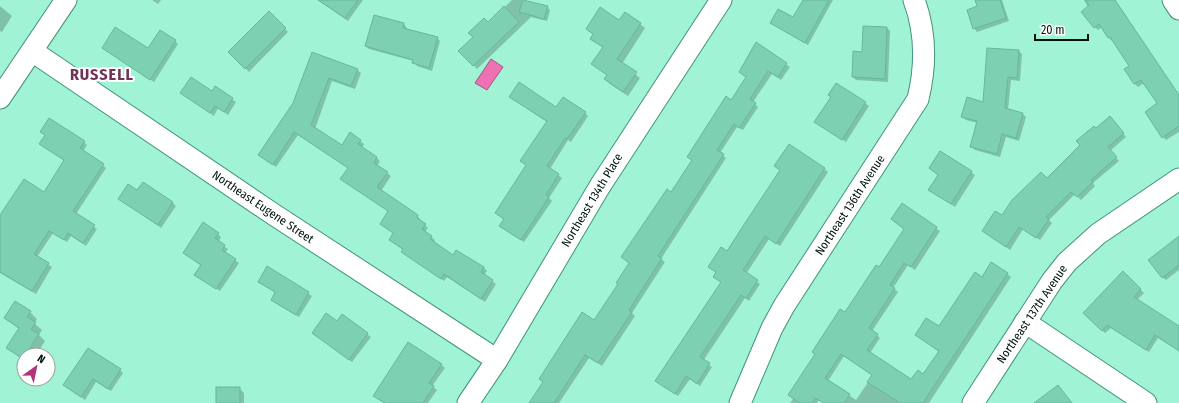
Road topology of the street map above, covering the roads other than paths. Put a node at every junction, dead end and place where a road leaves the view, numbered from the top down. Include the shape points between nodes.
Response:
1 (66, 0) edge
2 (721, 0) edge
3 (914, 0) edge
4 (1173, 0) edge
5 (1179, 9) edge
6 (32, 50) junction
7 (0, 97) edge
8 (1179, 179) edge
9 (1025, 322) junction
10 (497, 360) junction
11 (468, 403) edge
12 (740, 403) edge
13 (973, 403) edge
14 (1146, 403) edge

1 - 6 street
2 - 10 street, Northeast 134th Place via 600,186
3 - 12 street, Northeast 136th Avenue via 924,54 924,76 918,99 784,306
4 - 5 street
6 - 7 street
6 - 10 street, Northeast Eugene Street via 273,214
8 - 9 street, Northeast 137th Avenue via 1081,247 1052,281
9 - 13 street, Northeast 137th Avenue
9 - 14 street
10 - 11 street, Northeast 134th Place

